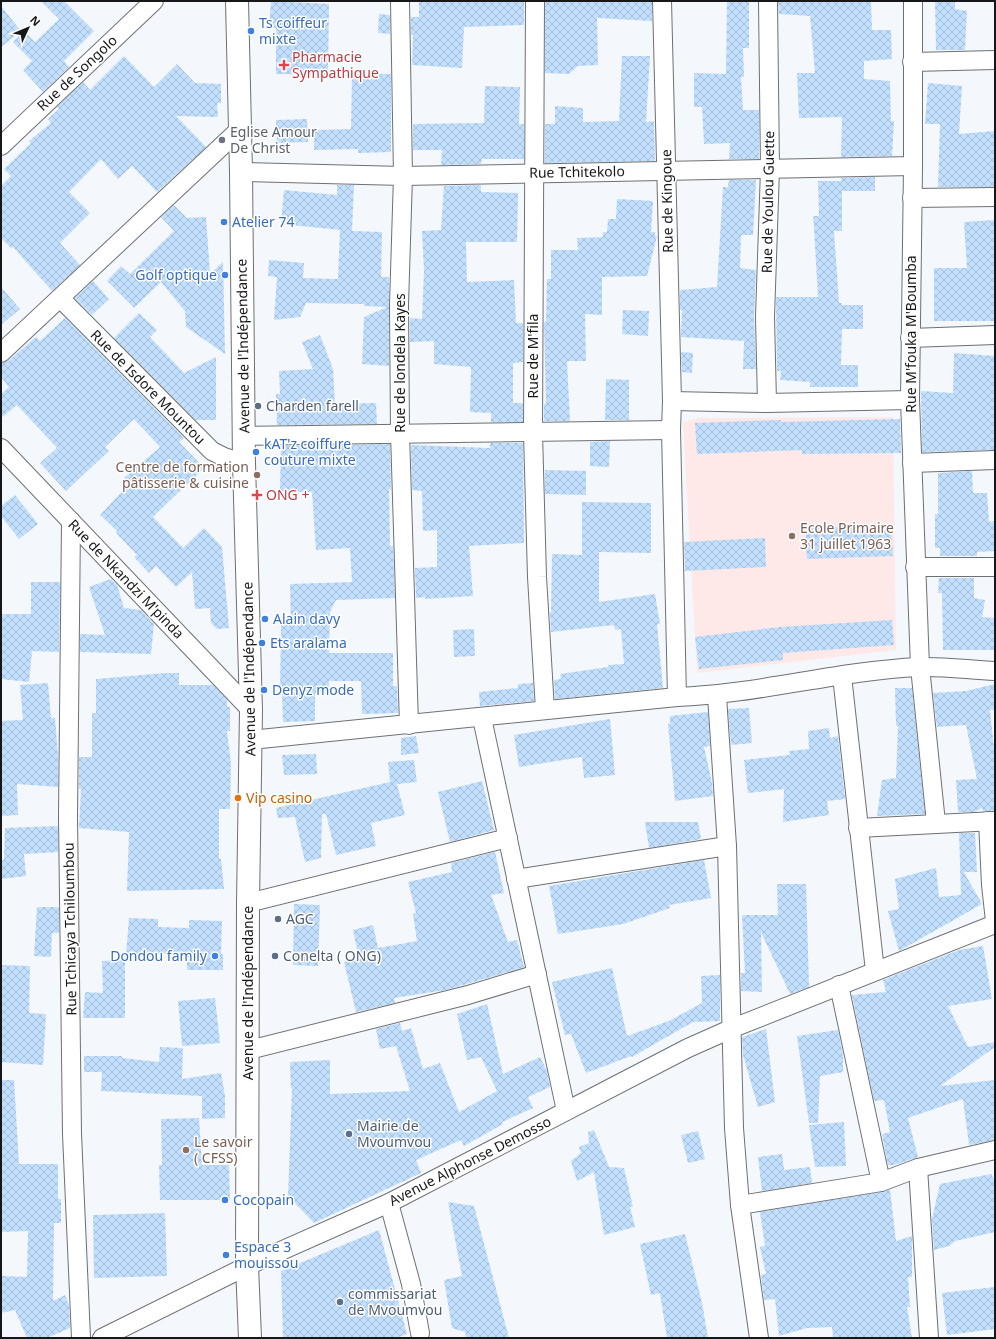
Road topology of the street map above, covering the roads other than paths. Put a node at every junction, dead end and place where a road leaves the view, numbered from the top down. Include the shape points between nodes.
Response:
1 (154, 1) edge
2 (237, 1) edge
3 (400, 1) edge
4 (535, 1) edge
5 (662, 1) edge
6 (768, 1) edge
7 (913, 1) edge
8 (995, 60) edge
9 (912, 62) junction
10 (240, 130) junction
11 (1, 146) edge
12 (913, 166) junction
13 (770, 169) junction
14 (667, 171) junction
15 (242, 172) junction
16 (534, 173) junction
17 (403, 176) junction
18 (995, 197) edge
19 (912, 198) junction
20 (60, 298) junction
21 (995, 335) edge
22 (910, 338) junction
23 (1, 353) edge
24 (910, 400) junction
25 (672, 401) junction
26 (767, 403) junction
27 (671, 430) junction
28 (533, 433) junction
29 (400, 434) junction
30 (244, 436) junction
31 (1, 448) edge
32 (995, 460) edge
33 (244, 463) junction
34 (912, 463) junction
35 (70, 521) junction
36 (915, 567) junction
37 (995, 567) edge
38 (920, 667) junction
39 (995, 671) edge
40 (842, 676) junction
41 (718, 696) junction
42 (677, 697) junction
43 (251, 710) junction
44 (545, 710) junction
45 (482, 718) junction
46 (408, 725) junction
47 (250, 740) junction
48 (992, 821) edge
49 (936, 823) junction
50 (858, 828) junction
51 (508, 838) junction
52 (727, 846) junction
53 (516, 879) junction
54 (248, 903) junction
55 (995, 921) edge
56 (995, 924) edge
57 (875, 971) junction
58 (537, 974) junction
59 (839, 985) junction
60 (733, 1028) junction
61 (249, 1050) junction
62 (566, 1111) junction
63 (995, 1150) edge
64 (918, 1168) junction
65 (881, 1182) junction
66 (389, 1203) junction
67 (740, 1205) junction
68 (247, 1266) junction
69 (420, 1333) dead end
70 (81, 1338) edge
71 (102, 1338) edge
72 (250, 1338) edge
73 (759, 1338) edge
74 (929, 1338) edge

1 - 11 street, Rue de Songolo
2 - 10 street, Avenue de l'Indépendance
3 - 17 street, Rue de londela Kayes
4 - 16 street, Rue de M'fila
5 - 14 street, Rue de Kingoue
6 - 13 street, Rue de Youlou Guette
7 - 9 street, Rue M'fouka M'Boumba
8 - 9 street
9 - 12 street, Rue M'fouka M'Boumba
10 - 15 street, Avenue de l'Indépendance
10 - 20 street
12 - 13 street, Rue Tchitekolo
12 - 19 street, Rue M'fouka M'Boumba
13 - 14 street, Rue Tchitekolo
13 - 26 street, Rue de Youlou Guette via 765,317
14 - 16 street, Rue Tchitekolo
14 - 25 street, Rue de Kingoue
15 - 17 street, Rue Tchitekolo
15 - 30 street, Avenue de l'Indépendance
16 - 17 street, Rue Tchitekolo
16 - 28 street, Rue de M'fila
17 - 29 street, Rue de londela Kayes via 399,305
18 - 19 street
19 - 22 street, Rue M'fouka M'Boumba
20 - 23 street
20 - 33 street, Rue de Isdore Mountou via 212,450
21 - 22 street
22 - 24 street, Rue M'fouka M'Boumba
24 - 26 street
24 - 34 street, Rue M'fouka M'Boumba
25 - 26 street
25 - 27 street, Rue de Kingoue
27 - 28 street
27 - 42 street, Rue de Kingoue
28 - 29 street
28 - 44 street, Rue de M'fila via 537,577
29 - 30 street
29 - 46 street, Rue de londela Kayes
30 - 33 street, Avenue de l'Indépendance
31 - 35 street, Rue de Nkandzi M'pinda
32 - 34 street
33 - 43 street, Avenue de l'Indépendance
34 - 36 street, Rue M'fouka M'Boumba
35 - 43 street, Rue de Nkandzi M'pinda
35 - 70 street, Rue Tchicaya Tchiloumbou via 68,825 72,1134
36 - 37 street
36 - 38 street, Rue M'fouka M'Boumba
38 - 39 street
38 - 40 street
38 - 49 street, Rue M'fouka M'Boumba
40 - 41 street
40 - 50 street
41 - 42 street
41 - 52 street
42 - 44 street
43 - 47 street, Avenue de l'Indépendance
44 - 45 street
45 - 46 street
45 - 51 street
46 - 47 street
47 - 54 street, Avenue de l'Indépendance
48 - 49 street
48 - 55 street via 991,885
49 - 50 street
50 - 57 street
51 - 53 street
51 - 54 street
52 - 53 street
52 - 60 street
53 - 58 street
54 - 61 street, Avenue de l'Indépendance
56 - 57 street, Avenue Alphonse Demosso
57 - 59 street, Avenue Alphonse Demosso
58 - 61 street via 468,995
58 - 62 street
59 - 60 street, Avenue Alphonse Demosso
59 - 65 street
60 - 62 street, Avenue Alphonse Demosso via 688,1048
60 - 67 street via 734,1128
61 - 68 street, Avenue de l'Indépendance
62 - 66 street, Avenue Alphonse Demosso
63 - 64 street
64 - 65 street
64 - 74 street
65 - 67 street
66 - 68 street, Avenue Alphonse Demosso
66 - 69 street via 411,1284
67 - 73 street
68 - 71 street, Avenue Alphonse Demosso
68 - 72 street, Avenue de l'Indépendance

